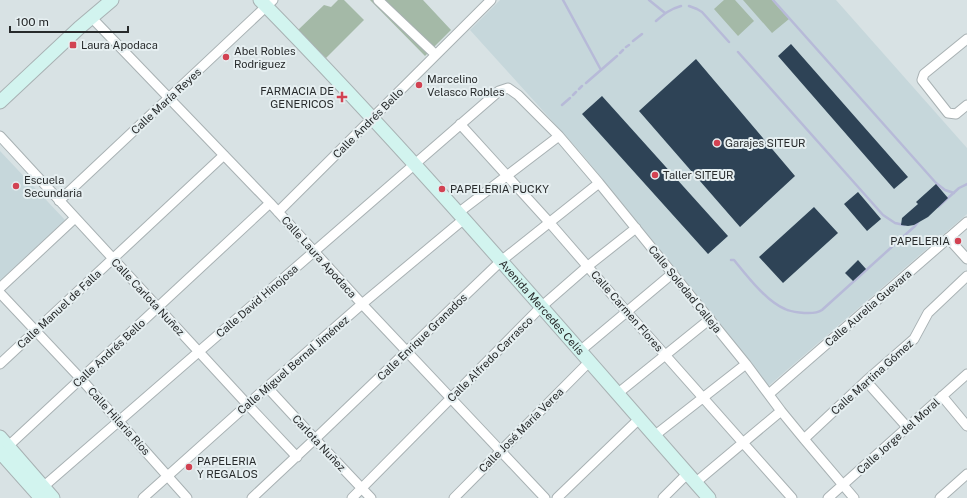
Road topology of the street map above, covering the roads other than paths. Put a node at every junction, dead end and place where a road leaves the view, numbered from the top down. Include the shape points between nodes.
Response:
1 (112, 0) edge
2 (378, 0) edge
3 (491, 0) edge
4 (266, 2) edge
5 (98, 9) edge
6 (967, 39) edge
7 (436, 55) junction
8 (508, 88) joint
9 (169, 98) junction
10 (0, 102) edge
11 (967, 105) edge
12 (373, 118) junction
13 (460, 124) junction
14 (0, 136) edge
15 (559, 136) junction
16 (224, 155) junction
17 (414, 164) junction
18 (507, 176) junction
19 (599, 183) junction
20 (59, 201) junction
21 (270, 203) junction
22 (278, 212) junction
23 (461, 216) junction
24 (75, 218) junction
25 (550, 222) junction
26 (967, 222) edge
27 (636, 228) junction
28 (948, 238) junction
29 (314, 251) junction
30 (112, 259) junction
31 (967, 259) edge
32 (501, 261) junction
33 (588, 266) junction
34 (673, 273) junction
35 (967, 276) edge
36 (0, 288) edge
37 (0, 293) edge
38 (362, 304) junction
39 (541, 307) junction
40 (157, 308) junction
41 (627, 312) junction
42 (710, 319) junction
43 (36, 331) junction
44 (407, 351) junction
45 (580, 351) junction
46 (198, 352) junction
47 (665, 355) junction
48 (589, 362) junction
49 (0, 364) edge
50 (746, 364) junction
51 (967, 374) edge
52 (81, 379) junction
53 (866, 381) junction
54 (267, 387) junction
55 (617, 394) junction
56 (769, 394) junction
57 (942, 396) junction
58 (451, 398) junction
59 (703, 398) junction
60 (247, 404) junction
61 (781, 411) junction
62 (639, 419) junction
63 (118, 422) junction
64 (967, 426) edge
65 (907, 427) junction
66 (654, 436) junction
67 (315, 439) junction
68 (804, 439) junction
69 (743, 443) junction
70 (2, 448) edge
71 (501, 450) junction
72 (297, 457) junction
73 (967, 474) edge
74 (168, 476) junction
75 (691, 478) junction
76 (842, 485) junction
77 (362, 489) junction
78 (38, 494) edge
79 (54, 498) edge
80 (143, 498) edge
81 (187, 498) edge
82 (252, 498) edge
83 (352, 498) edge
84 (371, 498) edge
85 (454, 498) edge
86 (545, 498) edge
87 (558, 498) edge
88 (663, 498) edge
89 (708, 498) edge
90 (792, 498) edge
91 (828, 498) edge
92 (854, 498) edge
93 (940, 498) edge

1 - 5 main road
2 - 7 street
3 - 7 street, Calle Andrés Bello
4 - 9 street, Calle María Reyes
4 - 12 main road, Avenida Mercedes Celis
5 - 9 street, Calle Laura Apodaca
5 - 10 main road
6 - 11 street via 924,74 922,80 948,113 956,114
7 - 12 street, Calle Andrés Bello
8 - 13 street, Calle David Hinojosa via 499,91
8 - 15 street, Calle Soledad Calleja
9 - 16 street, Calle Laura Apodaca
9 - 20 street, Calle María Reyes
12 - 17 main road, Avenida Mercedes Celis
12 - 22 street, Calle Andrés Bello
13 - 17 street, Calle David Hinojosa
13 - 18 street, Calle Carmen Flores
14 - 20 street, Calle Carlota Nuñez
15 - 18 street, Calle Miguel Bernal Jiménez
15 - 19 street, Calle Soledad Calleja
16 - 21 street, Calle Laura Apodaca
16 - 30 street, Calle Manuel de Falla
17 - 23 main road, Avenida Mercedes Celis
17 - 29 street, Calle David Hinojosa
18 - 23 street, Calle Miguel Bernal Jiménez
18 - 25 street, Calle Carmen Flores
19 - 25 street, Calle Enrique Granados
19 - 27 street, Calle Soledad Calleja
20 - 24 street, Calle Carlota Nuñez
21 - 22 street, Calle Laura Apodaca
21 - 40 street, Calle Andrés Bello
22 - 29 street, Calle Laura Apodaca
23 - 32 main road, Avenida Mercedes Celis
23 - 38 street, Calle Miguel Bernal Jiménez
24 - 30 street, Calle Carlota Nuñez
24 - 36 street
25 - 32 street, Calle Enrique Granados
25 - 33 street, Calle Carmen Flores
26 - 28 street, Calle Aurelia Guevara
27 - 33 street, Calle Alfredo Carrasco
27 - 34 street, Calle Soledad Calleja
28 - 31 street
28 - 56 street, Calle Aurelia Guevara
29 - 38 street, Calle Laura Apodaca
29 - 46 street, Calle David Hinojosa
30 - 40 street, Calle Carlota Nuñez
30 - 43 street, Calle Manuel de Falla
32 - 39 main road, Avenida Mercedes Celis
32 - 44 street, Calle Enrique Granados
33 - 39 street, Calle Alfredo Carrasco
33 - 41 street, Calle Carmen Flores
34 - 41 street
34 - 42 street, Calle Soledad Calleja
35 - 53 street, Calle Martina Gómez via 928,313 914,339
37 - 43 street, Calle Hilaria Ríos
38 - 44 street, Calle Laura Apodaca
38 - 54 street, Calle Miguel Bernal Jiménez
39 - 45 main road, Avenida Mercedes Celis
39 - 58 street, Calle Alfredo Carrasco
40 - 46 street, Calle Carlota Nuñez
40 - 52 street, Calle Andrés Bello
41 - 45 street
41 - 47 street, Calle Carmen Flores
42 - 47 street
42 - 50 street, Calle Soledad Calleja
43 - 49 street, Calle Manuel de Falla
43 - 52 street, Calle Hilaria Ríos
44 - 58 street, Calle Laura Apodaca
44 - 67 street, Calle Enrique Granados
45 - 48 main road, Avenida Mercedes Celis
46 - 60 street, Calle Carlota Nuñez
46 - 63 street, Calle David Hinojosa
47 - 55 street
47 - 59 street, Calle Carmen Flores
48 - 55 main road, Avenida Mercedes Celis
48 - 71 street, Calle José María Verea
50 - 56 street, Calle Soledad Calleja
50 - 59 street
51 - 57 street, Calle Jorge del Moral
52 - 63 street, Calle Hilaria Ríos
52 - 70 street, Calle Andrés Bello
53 - 65 street
53 - 68 street, Calle Martina Gómez
54 - 60 street, Calle Miguel Bernal Jiménez
54 - 67 street, Carlota Nuñez
55 - 62 main road, Avenida Mercedes Celis
56 - 61 street, Calle Soledad Calleja
57 - 64 street
57 - 65 street, Calle Jorge del Moral
58 - 71 street, Calle Laura Apodaca
58 - 77 street, Calle Alfredo Carrasco
59 - 66 street
59 - 69 street, Calle Carmen Flores
60 - 72 street, Calle Carlota Nuñez
60 - 74 street, Calle Miguel Bernal Jiménez
61 - 68 street, Calle Soledad Calleja
61 - 69 street
62 - 66 main road, Avenida Mercedes Celis
62 - 87 street
63 - 74 street, Calle Hilaria Ríos
63 - 78 street, Calle David Hinojosa
65 - 76 street, Calle Jorge del Moral
66 - 75 main road, Avenida Mercedes Celis
67 - 72 street, Calle Enrique Granados
67 - 77 street, Carlota Nuñez
68 - 76 street, Calle Soledad Calleja
69 - 75 street
69 - 90 street, Calle Carmen Flores
70 - 78 main road
71 - 85 street, Calle José María Verea
71 - 86 street, Calle Laura Apodaca
72 - 82 street, Calle Enrique Granados
73 - 93 street
74 - 80 street, Calle Miguel Bernal Jiménez
74 - 81 street, Calle Hilaria Ríos
75 - 88 street
75 - 89 main road, Avenida Mercedes Celis
76 - 91 street, Calle Jorge del Moral
76 - 92 street, Calle Soledad Calleja
77 - 83 street, Calle Alfredo Carrasco
77 - 84 street, Carlota Nuñez
78 - 79 main road

